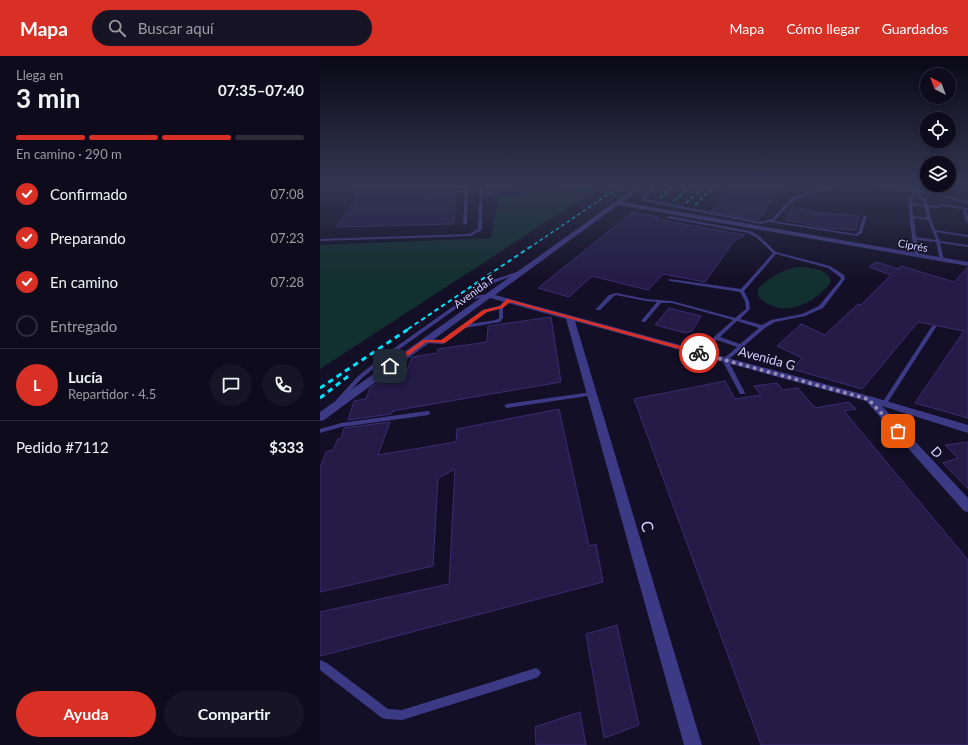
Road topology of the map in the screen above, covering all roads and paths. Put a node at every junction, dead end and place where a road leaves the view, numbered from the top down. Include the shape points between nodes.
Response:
1 (465, 217) edge
2 (480, 217) edge
3 (598, 217) edge
4 (668, 217) dead end
5 (698, 217) edge
6 (731, 217) edge
7 (774, 217) edge
8 (865, 217) dead end
9 (911, 217) edge
10 (912, 217) edge
11 (929, 219) joint
12 (770, 221) junction
13 (465, 224) dead end
14 (934, 231) junction
15 (968, 236) edge
16 (914, 238) junction
17 (320, 240) edge
18 (938, 241) junction
19 (968, 246) edge
20 (775, 252) junction
21 (917, 256) junction
22 (942, 260) junction
23 (968, 264) edge
24 (521, 272) junction
25 (670, 280) dead end
26 (742, 291) junction
27 (488, 295) junction
28 (467, 299) junction
29 (509, 300) junction
30 (660, 301) junction
31 (501, 307) junction
32 (598, 309) dead end
33 (464, 312) junction
34 (478, 316) junction
35 (570, 316) junction
36 (738, 319) junction
37 (643, 321) dead end
38 (763, 327) junction
39 (934, 327) dead end
40 (462, 328) junction
41 (717, 338) junction
42 (425, 341) junction
43 (741, 346) junction
44 (699, 353) junction
45 (725, 360) junction
46 (742, 393) dead end
47 (592, 394) junction
48 (868, 399) junction
49 (884, 404) junction
50 (507, 406) dead end
51 (333, 407) junction
52 (428, 413) dead end
53 (320, 417) edge
54 (968, 429) edge
55 (320, 431) edge
56 (968, 507) edge
57 (320, 665) edge
58 (536, 673) dead end
59 (693, 745) edge

1 - 13 lane
2 - 17 lane via 480,230 470,235
3 - 24 street, Avenida F
4 - 20 lane via 750,232
5 - 21 street, Ciprés
6 - 12 lane via 756,222
7 - 12 lane
8 - 12 lane via 860,234
9 - 16 lane
10 - 11 lane
11 - 14 lane
14 - 15 lane
14 - 18 lane
16 - 18 lane
16 - 21 lane
18 - 19 lane
18 - 22 lane
20 - 26 lane
20 - 38 lane via 835,270 843,279 814,311 773,321
21 - 22 street, Ciprés
22 - 23 street, Ciprés
24 - 27 street, Avenida F
24 - 28 lane via 494,281
25 - 26 lane
26 - 36 lane via 749,305
27 - 28 lane
27 - 29 street, Avenida G
27 - 33 street, Avenida F
28 - 51 lane via 360,377
29 - 31 lane
29 - 35 street, Avenida G
30 - 32 lane via 616,294
30 - 36 lane
30 - 37 lane
31 - 34 lane via 491,308
31 - 40 lane via 501,318 498,321
33 - 34 lane
33 - 42 street, Avenida F
34 - 40 lane
35 - 44 street, Avenida G
35 - 47 street, C
36 - 38 lane
36 - 41 lane
38 - 43 lane
39 - 49 lane
40 - 42 lane via 443,342
41 - 43 lane
41 - 44 lane
42 - 51 street, Avenida F
43 - 45 lane
44 - 45 street, Avenida G
45 - 46 lane
45 - 48 street, Avenida G
47 - 50 lane
47 - 59 street, C
48 - 49 street, Avenida G
48 - 56 street, D
49 - 54 street, Avenida G
51 - 53 street, Avenida F
52 - 55 lane via 349,424
57 - 58 lane via 386,714 394,716

